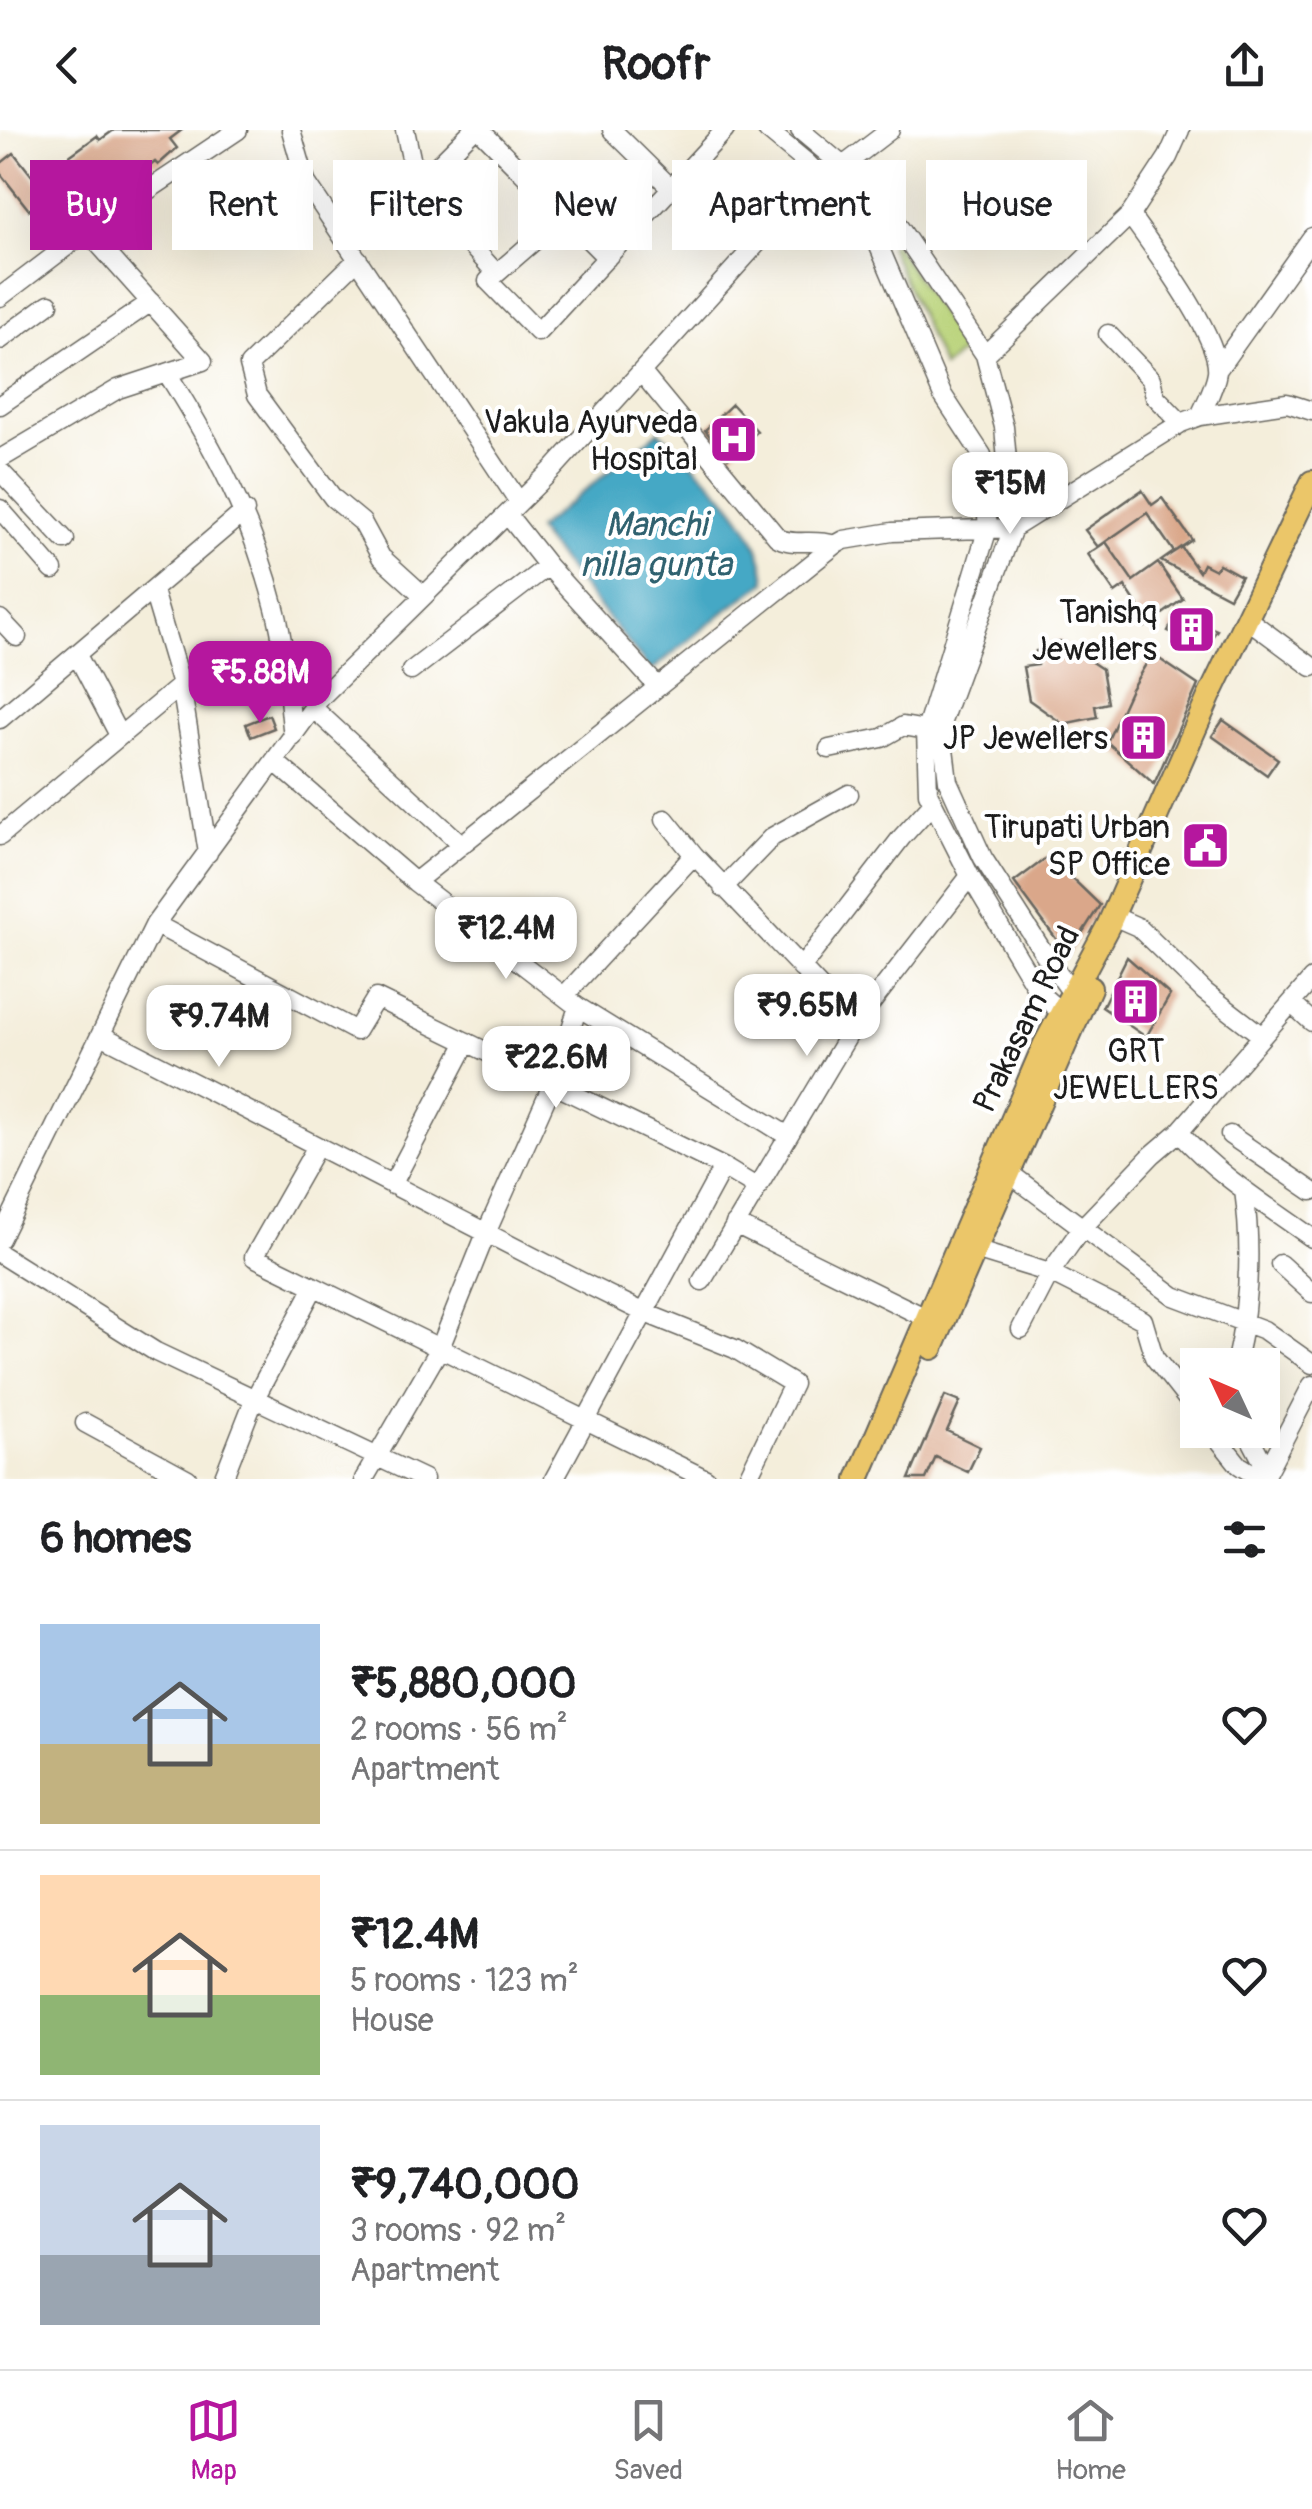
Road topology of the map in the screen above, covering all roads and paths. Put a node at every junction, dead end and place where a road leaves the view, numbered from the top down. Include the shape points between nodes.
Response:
1 (238, 130) edge
2 (291, 130) edge
3 (405, 130) edge
4 (476, 130) edge
5 (612, 130) edge
6 (725, 130) edge
7 (767, 130) edge
8 (800, 130) edge
9 (890, 130) edge
10 (1180, 130) edge
11 (411, 160) edge
12 (444, 160) edge
13 (802, 160) edge
14 (836, 160) edge
15 (851, 160) edge
16 (518, 170) edge
17 (670, 187) junction
18 (152, 188) edge
19 (1130, 215) junction
20 (906, 237) edge
21 (1312, 237) edge
22 (62, 250) edge
23 (104, 250) edge
24 (475, 250) edge
25 (523, 250) edge
26 (599, 250) edge
27 (752, 250) edge
28 (881, 250) edge
29 (607, 258) junction
30 (358, 260) junction
31 (0, 272) edge
32 (496, 273) junction
33 (5, 293) edge
34 (151, 302) junction
35 (49, 304) dead end
36 (1108, 334) dead end
37 (0, 340) edge
38 (985, 355) junction
39 (1218, 369) junction
40 (167, 373) junction
41 (642, 373) junction
42 (0, 404) edge
43 (1312, 411) edge
44 (1200, 416) junction
45 (1181, 423) junction
46 (0, 459) edge
47 (0, 471) edge
48 (1312, 482) edge
49 (1312, 504) edge
50 (513, 508) junction
51 (0, 509) edge
52 (245, 511) junction
53 (988, 528) junction
54 (1014, 528) junction
55 (65, 540) dead end
56 (835, 544) junction
57 (548, 566) junction
58 (53, 570) dead end
59 (153, 590) junction
60 (424, 596) junction
61 (0, 619) edge
62 (1254, 624) junction
63 (17, 638) dead end
64 (77, 655) junction
65 (1312, 666) edge
66 (410, 670) dead end
67 (181, 685) junction
68 (658, 686) junction
69 (313, 708) junction
70 (0, 719) edge
71 (926, 730) junction
72 (119, 735) junction
73 (293, 737) junction
74 (830, 749) dead end
75 (274, 762) junction
76 (850, 794) dead end
77 (932, 804) junction
78 (665, 820) dead end
79 (0, 836) edge
80 (462, 845) junction
81 (208, 854) junction
82 (694, 855) junction
83 (970, 876) junction
84 (415, 882) junction
85 (723, 888) junction
86 (1122, 920) junction
87 (156, 924) junction
88 (801, 968) junction
89 (1312, 979) edge
90 (1078, 995) junction
91 (571, 1002) junction
92 (1291, 1003) junction
93 (1066, 1017) junction
94 (1312, 1022) edge
95 (855, 1024) junction
96 (101, 1035) junction
97 (1262, 1036) junction
98 (467, 1042) junction
99 (553, 1083) junction
100 (1180, 1132) junction
101 (788, 1136) junction
102 (1230, 1136) dead end
103 (316, 1148) junction
104 (723, 1166) junction
105 (1008, 1173) junction
106 (392, 1184) junction
107 (756, 1186) junction
108 (1244, 1190) junction
109 (1312, 1191) edge
110 (735, 1224) junction
111 (1082, 1228) junction
112 (487, 1231) junction
113 (1312, 1238) edge
114 (0, 1239) edge
115 (976, 1250) junction
116 (0, 1254) edge
117 (1280, 1264) dead end
118 (1050, 1273) junction
119 (702, 1281) dead end
120 (314, 1287) junction
121 (1312, 1293) edge
122 (646, 1312) junction
123 (928, 1319) junction
124 (1245, 1322) junction
125 (1021, 1329) dead end
126 (440, 1348) junction
127 (1238, 1348) edge
128 (1312, 1364) edge
129 (1312, 1385) edge
130 (1180, 1390) edge
131 (254, 1400) junction
132 (584, 1421) junction
133 (85, 1423) dead end
134 (1225, 1448) edge
135 (1253, 1448) edge
136 (377, 1454) junction
137 (1264, 1476) edge
138 (188, 1479) edge
139 (223, 1479) edge
140 (364, 1479) edge
141 (424, 1479) edge
142 (554, 1479) edge
143 (706, 1479) edge
144 (747, 1479) edge
145 (858, 1479) edge
146 (874, 1479) edge

1 - 18 street
2 - 30 street via 306,182
3 - 11 street
4 - 12 street
4 - 16 street
5 - 17 street
6 - 17 street
7 - 13 street
8 - 14 street
9 - 15 street
10 - 19 street
17 - 29 street
19 - 38 street
19 - 39 street via 1183,289
20 - 38 street
21 - 39 street
22 - 33 street
23 - 34 street
24 - 32 street
25 - 32 street
26 - 29 street
27 - 41 street
28 - 53 street via 942,394 982,455
29 - 32 street via 538,332 488,280
30 - 50 street
30 - 60 street via 249,365 257,395 333,498
31 - 33 street
34 - 40 street via 203,361
34 - 42 street
35 - 37 street
36 - 45 street
38 - 54 street via 1004,427
39 - 44 street
40 - 46 street via 118,389
40 - 52 street
41 - 50 street
41 - 56 street via 777,537
43 - 44 street via 1287,403
44 - 45 street
45 - 54 street
47 - 55 street
48 - 90 main road, Prakasam Road
49 - 62 main road, Prakasam Road
50 - 57 street
50 - 60 street
51 - 58 street
52 - 59 street
52 - 73 street via 276,609
53 - 54 street
53 - 56 street via 892,532
53 - 71 street
54 - 90 street via 941,724 945,762 983,858 1049,962
56 - 68 street
57 - 66 street
57 - 68 street
59 - 64 street
59 - 67 street
60 - 69 street
61 - 63 street
62 - 65 street
62 - 86 main road, Prakasam Road
64 - 70 street
64 - 72 street
67 - 72 street
67 - 81 street
68 - 80 street
69 - 73 street
69 - 80 street
71 - 74 street via 903,726 882,738
71 - 77 street
72 - 79 street
73 - 75 street
75 - 81 street
75 - 84 street
76 - 85 street via 772,837
77 - 83 street
77 - 88 street
78 - 82 street
80 - 84 street
81 - 87 street
82 - 85 street
82 - 91 street
83 - 93 street via 1040,994
83 - 95 street
84 - 91 street
85 - 88 street
86 - 90 main road, Prakasam Road
86 - 97 street
87 - 96 street
87 - 98 street via 356,1031 376,998
88 - 95 street
89 - 92 street
90 - 93 main road, Prakasam Road
91 - 99 street
91 - 101 street
92 - 94 street
92 - 97 street
93 - 105 main road, Prakasam Road
93 - 123 main road, Prakasam Road
95 - 101 street
96 - 103 street
96 - 114 street
97 - 100 street
98 - 99 street
98 - 106 street
99 - 104 street
99 - 112 street
100 - 108 street
100 - 111 street
101 - 107 street
102 - 109 street
103 - 106 street
103 - 120 street via 254,1257
104 - 107 street
104 - 122 street
105 - 111 street
105 - 115 main road, Prakasam Road
106 - 112 street
107 - 110 street
108 - 113 street
108 - 124 street
110 - 119 street
110 - 123 street
111 - 118 street
111 - 124 street via 1174,1296
112 - 122 street
112 - 126 street
115 - 118 street
115 - 146 main road, Prakasam Road
116 - 131 street via 156,1352
117 - 121 street
118 - 125 street
118 - 130 street via 1143,1320 1154,1357
120 - 126 street
120 - 131 street
122 - 132 street
122 - 144 street via 735,1349 792,1384
123 - 145 main road, Prakasam Road
124 - 127 street
124 - 128 street
126 - 132 street
126 - 136 street
129 - 137 street
131 - 136 street
131 - 139 street
132 - 142 street
132 - 143 street
133 - 138 street
134 - 137 street via 1238,1465
135 - 137 street
136 - 140 street
136 - 141 street

